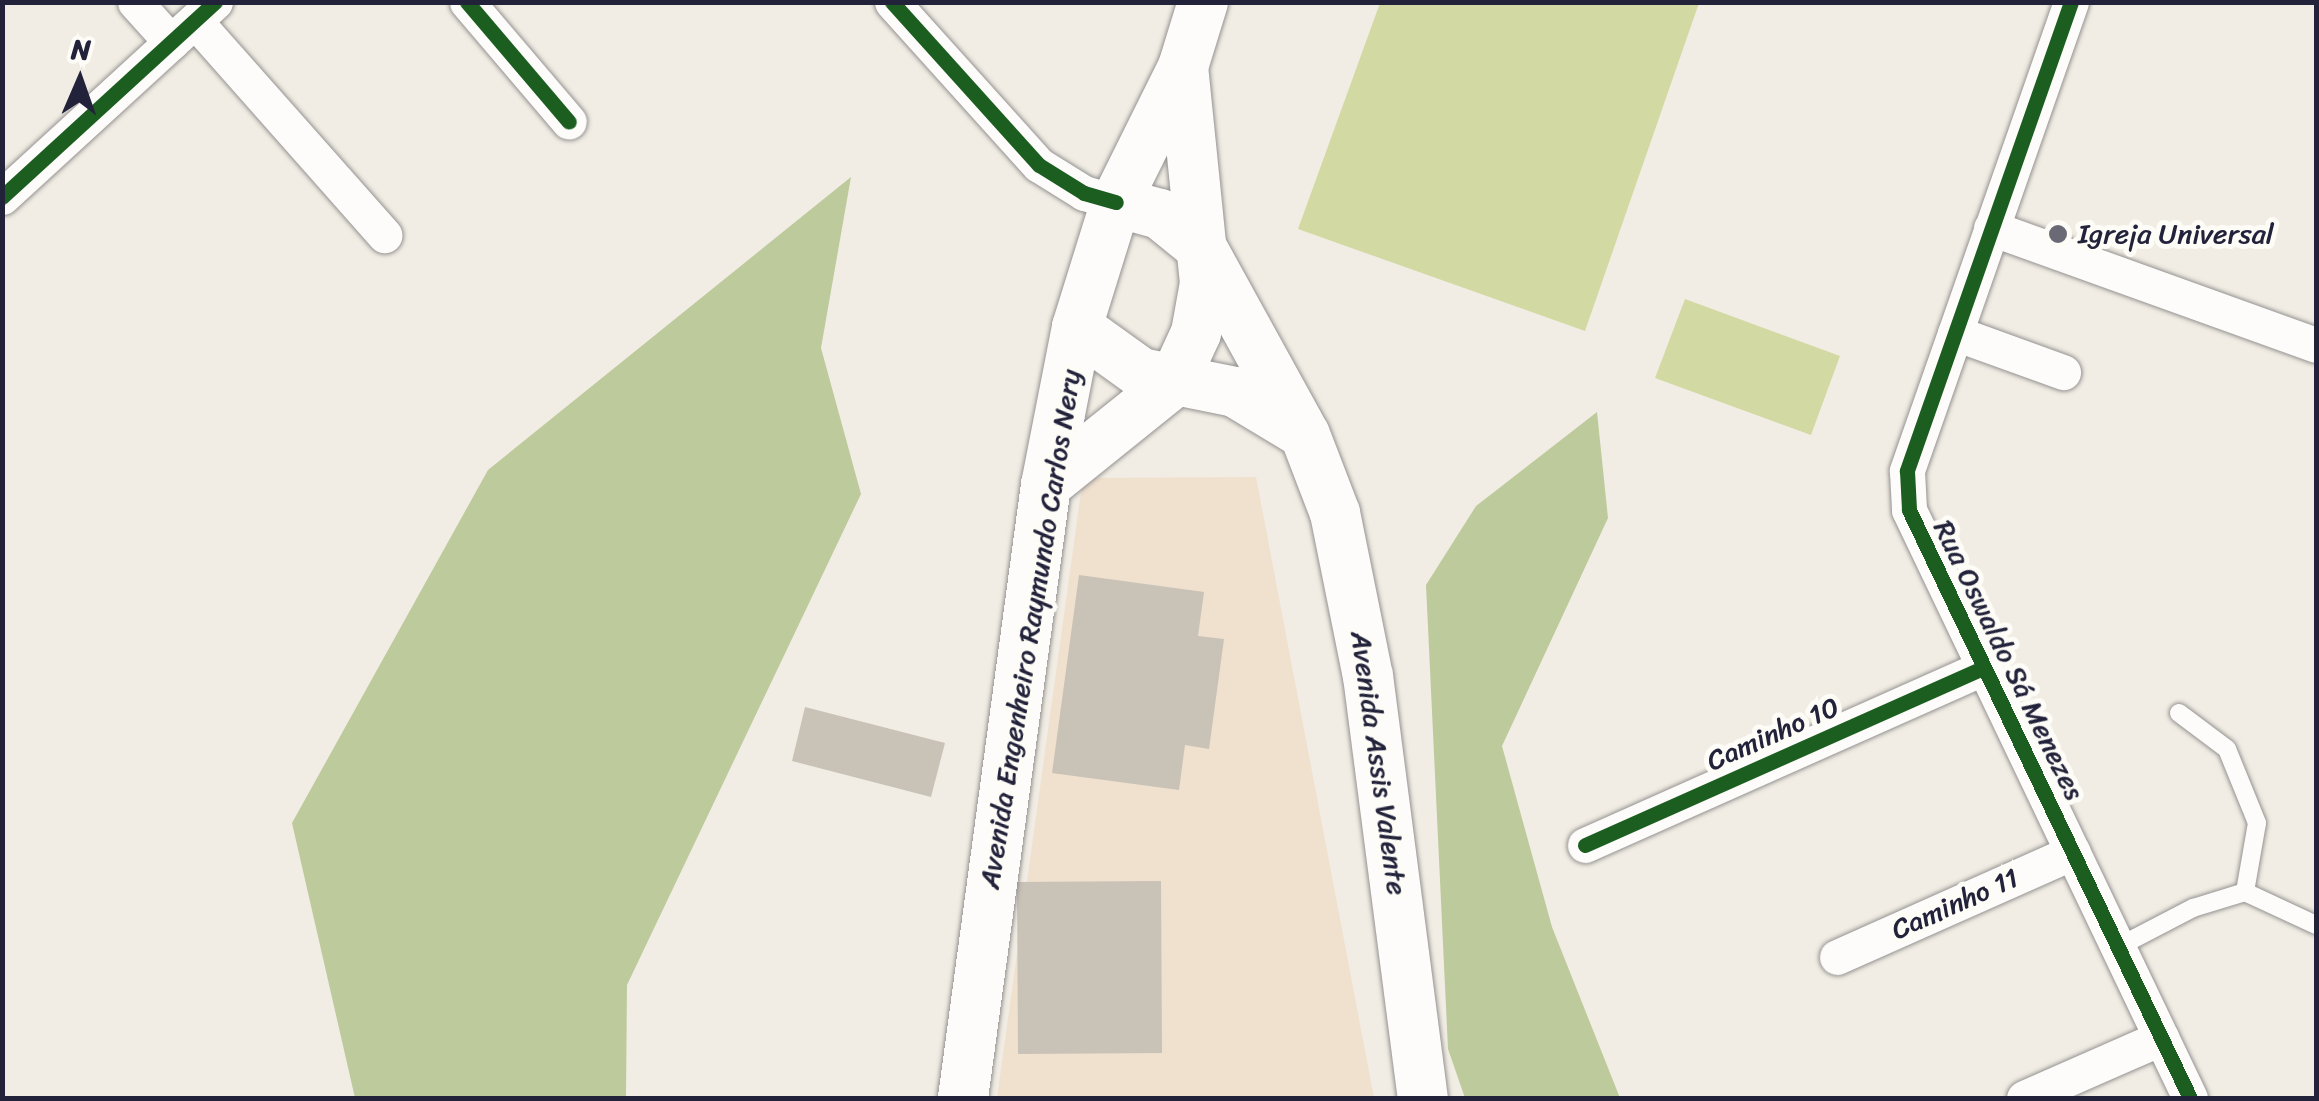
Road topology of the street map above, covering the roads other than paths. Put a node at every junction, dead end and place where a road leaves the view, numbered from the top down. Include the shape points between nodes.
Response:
1 (134, 2) edge
2 (467, 2) edge
3 (892, 2) edge
4 (1203, 2) edge
5 (2071, 2) edge
6 (194, 22) edge
7 (1183, 67) junction
8 (569, 122) dead end
9 (2, 197) edge
10 (1116, 202) junction
11 (1991, 228) junction
12 (384, 236) dead end
13 (1202, 248) junction
14 (1077, 327) junction
15 (1955, 334) junction
16 (2316, 344) edge
17 (2064, 372) dead end
18 (1173, 383) junction
19 (1306, 435) junction
20 (1046, 486) junction
21 (1982, 668) junction
22 (2180, 713) dead end
23 (1585, 846) dead end
24 (2073, 852) junction
25 (2245, 892) junction
26 (2316, 925) edge
27 (2118, 947) junction
28 (1838, 957) dead end
29 (2160, 1038) junction
30 (963, 1098) edge
31 (1423, 1098) edge
32 (2024, 1098) edge
33 (2190, 1098) edge

1 - 6 street
2 - 8 street
3 - 10 street via 1039,165 1084,193
4 - 7 main road, Avenida Engenheiro Raymundo Carlos Nery
5 - 11 street, Rua Oswaldo Sá Menezes
6 - 9 street
6 - 12 street
7 - 10 main road, Avenida Engenheiro Raymundo Carlos Nery
7 - 13 main road, Avenida Assis Valente
10 - 13 main road via 1160,214
10 - 14 main road, Avenida Engenheiro Raymundo Carlos Nery
11 - 15 street, Rua Oswaldo Sá Menezes
11 - 16 street
13 - 18 main road via 1200,315
13 - 19 main road, Avenida Assis Valente
14 - 18 main road via 1121,364
14 - 20 main road, Avenida Engenheiro Raymundo Carlos Nery
15 - 17 street
15 - 21 street, Rua Oswaldo Sá Menezes via 1907,471 1908,510
18 - 19 main road via 1258,400
18 - 20 main road
19 - 31 main road, Avenida Assis Valente via 1336,513 1353,588
20 - 30 main road, Avenida Engenheiro Raymundo Carlos Nery
21 - 23 street, Caminho 10
21 - 24 street, Rua Oswaldo Sá Menezes
22 - 25 lane via 2227,749 2257,823
24 - 27 street, Rua Oswaldo Sá Menezes
24 - 28 street, Caminho 11
25 - 26 lane
25 - 27 lane via 2193,908
27 - 29 street, Rua Oswaldo Sá Menezes
29 - 32 street
29 - 33 street, Rua Oswaldo Sá Menezes

